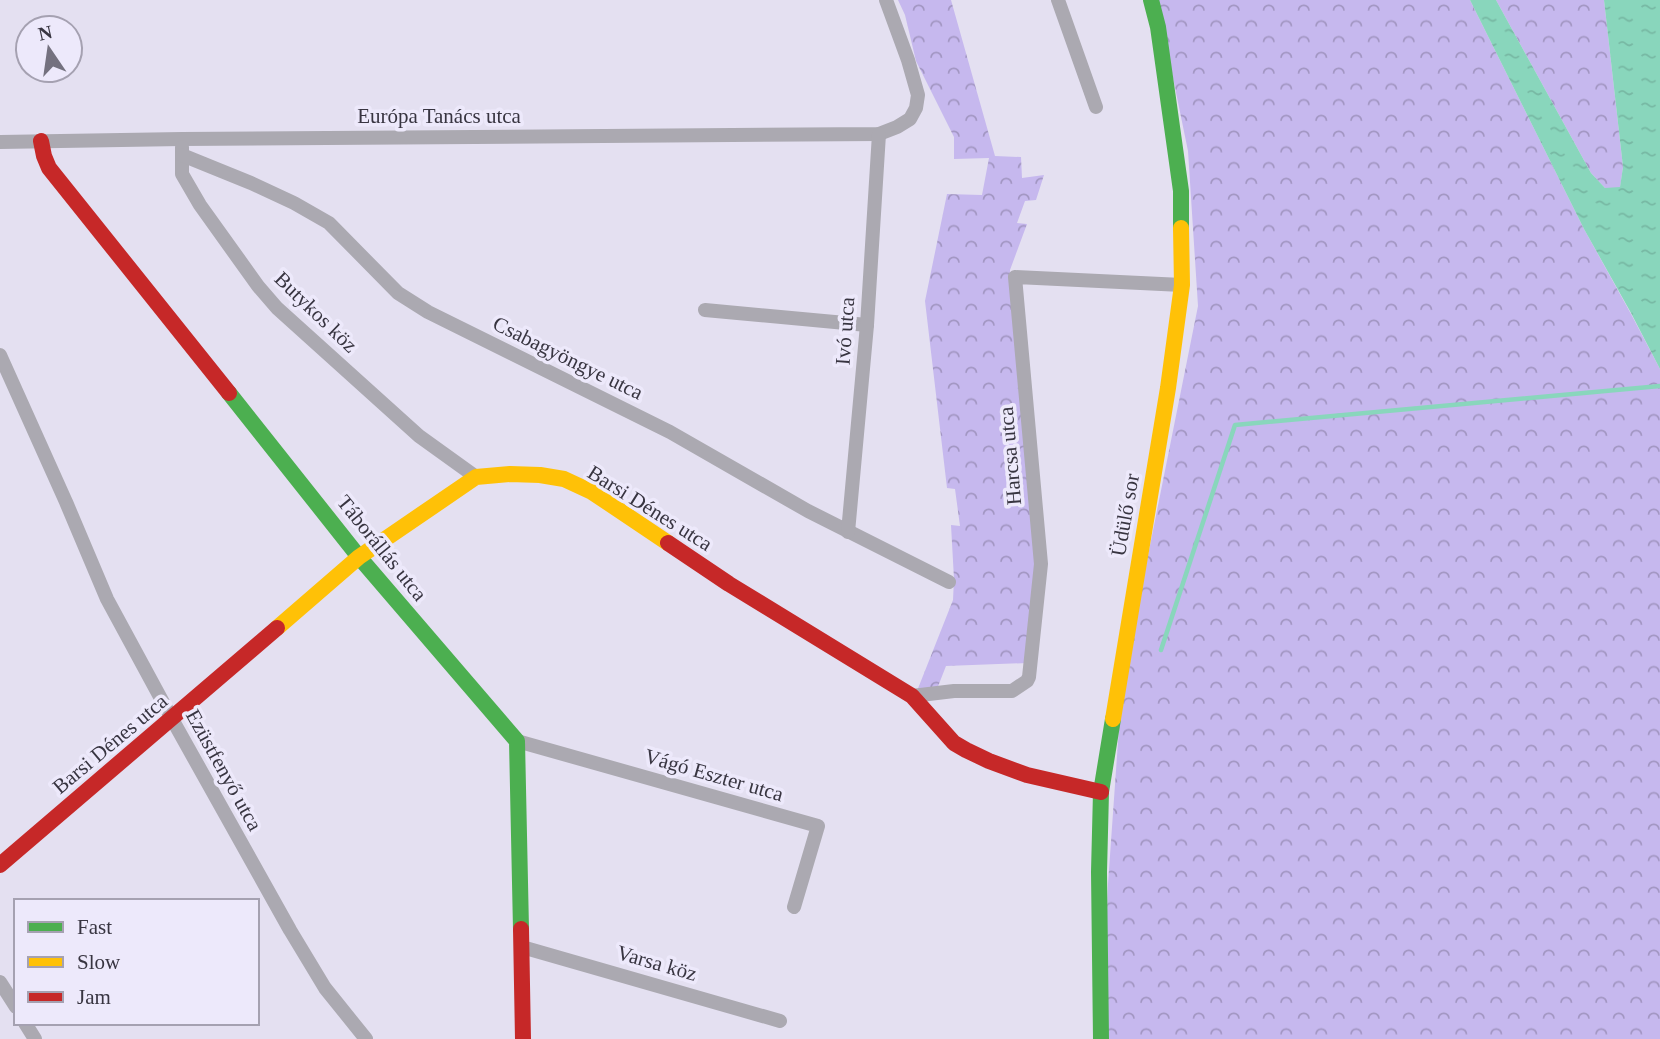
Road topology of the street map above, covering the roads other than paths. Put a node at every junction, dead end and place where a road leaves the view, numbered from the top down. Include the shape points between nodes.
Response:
1 (886, 0) edge
2 (1058, 0) edge
3 (1151, 0) edge
4 (1096, 107) dead end
5 (879, 134) junction
6 (182, 139) junction
7 (41, 141) junction
8 (0, 142) edge
9 (182, 155) junction
10 (1182, 285) junction
11 (705, 310) dead end
12 (867, 325) junction
13 (0, 355) edge
14 (477, 477) junction
15 (848, 532) junction
16 (359, 557) junction
17 (949, 582) dead end
18 (912, 696) junction
19 (172, 719) junction
20 (517, 741) junction
21 (1101, 792) junction
22 (0, 865) edge
23 (794, 907) dead end
24 (522, 947) junction
25 (0, 982) edge
26 (14, 1004) edge
27 (780, 1021) dead end
28 (366, 1039) edge
29 (523, 1039) edge
30 (1101, 1039) edge

1 - 5 street via 918,95 910,119
2 - 4 street
3 - 10 street, Üdülő sor via 1181,191
5 - 6 street, Európa Tanács utca
5 - 12 street, Ivó utca
6 - 7 street, Európa Tanács utca
6 - 9 street, Butykos köz
7 - 8 street, Európa Tanács utca
7 - 16 street, Táborállás utca via 49,168
9 - 14 street, Butykos köz via 181,174 200,205 277,308 419,436
9 - 15 street, Csabagyöngye utca via 295,203 329,223 398,293 428,312 670,432
10 - 18 street, Harcsa utca via 1014,277 1041,565 1029,677 1012,691
10 - 21 street, Üdülő sor
11 - 12 street
12 - 15 street, Ivó utca
13 - 19 street, Ezüstfenyő utca via 107,599
14 - 16 street, Barsi Dénes utca
14 - 18 street, Barsi Dénes utca via 540,475 564,479 592,492 729,584
15 - 17 street, Csabagyöngye utca
16 - 19 street, Barsi Dénes utca
16 - 20 street, Táborállás utca
18 - 21 street, Barsi Dénes utca via 954,743 966,750 1027,775
19 - 22 street, Barsi Dénes utca
19 - 28 street, Ezüstfenyő utca via 297,942 325,988
20 - 23 street, Vágó Eszter utca via 818,826
20 - 24 street
21 - 30 street, Üdülő sor
24 - 27 street, Varsa köz
24 - 29 street
25 - 26 street

